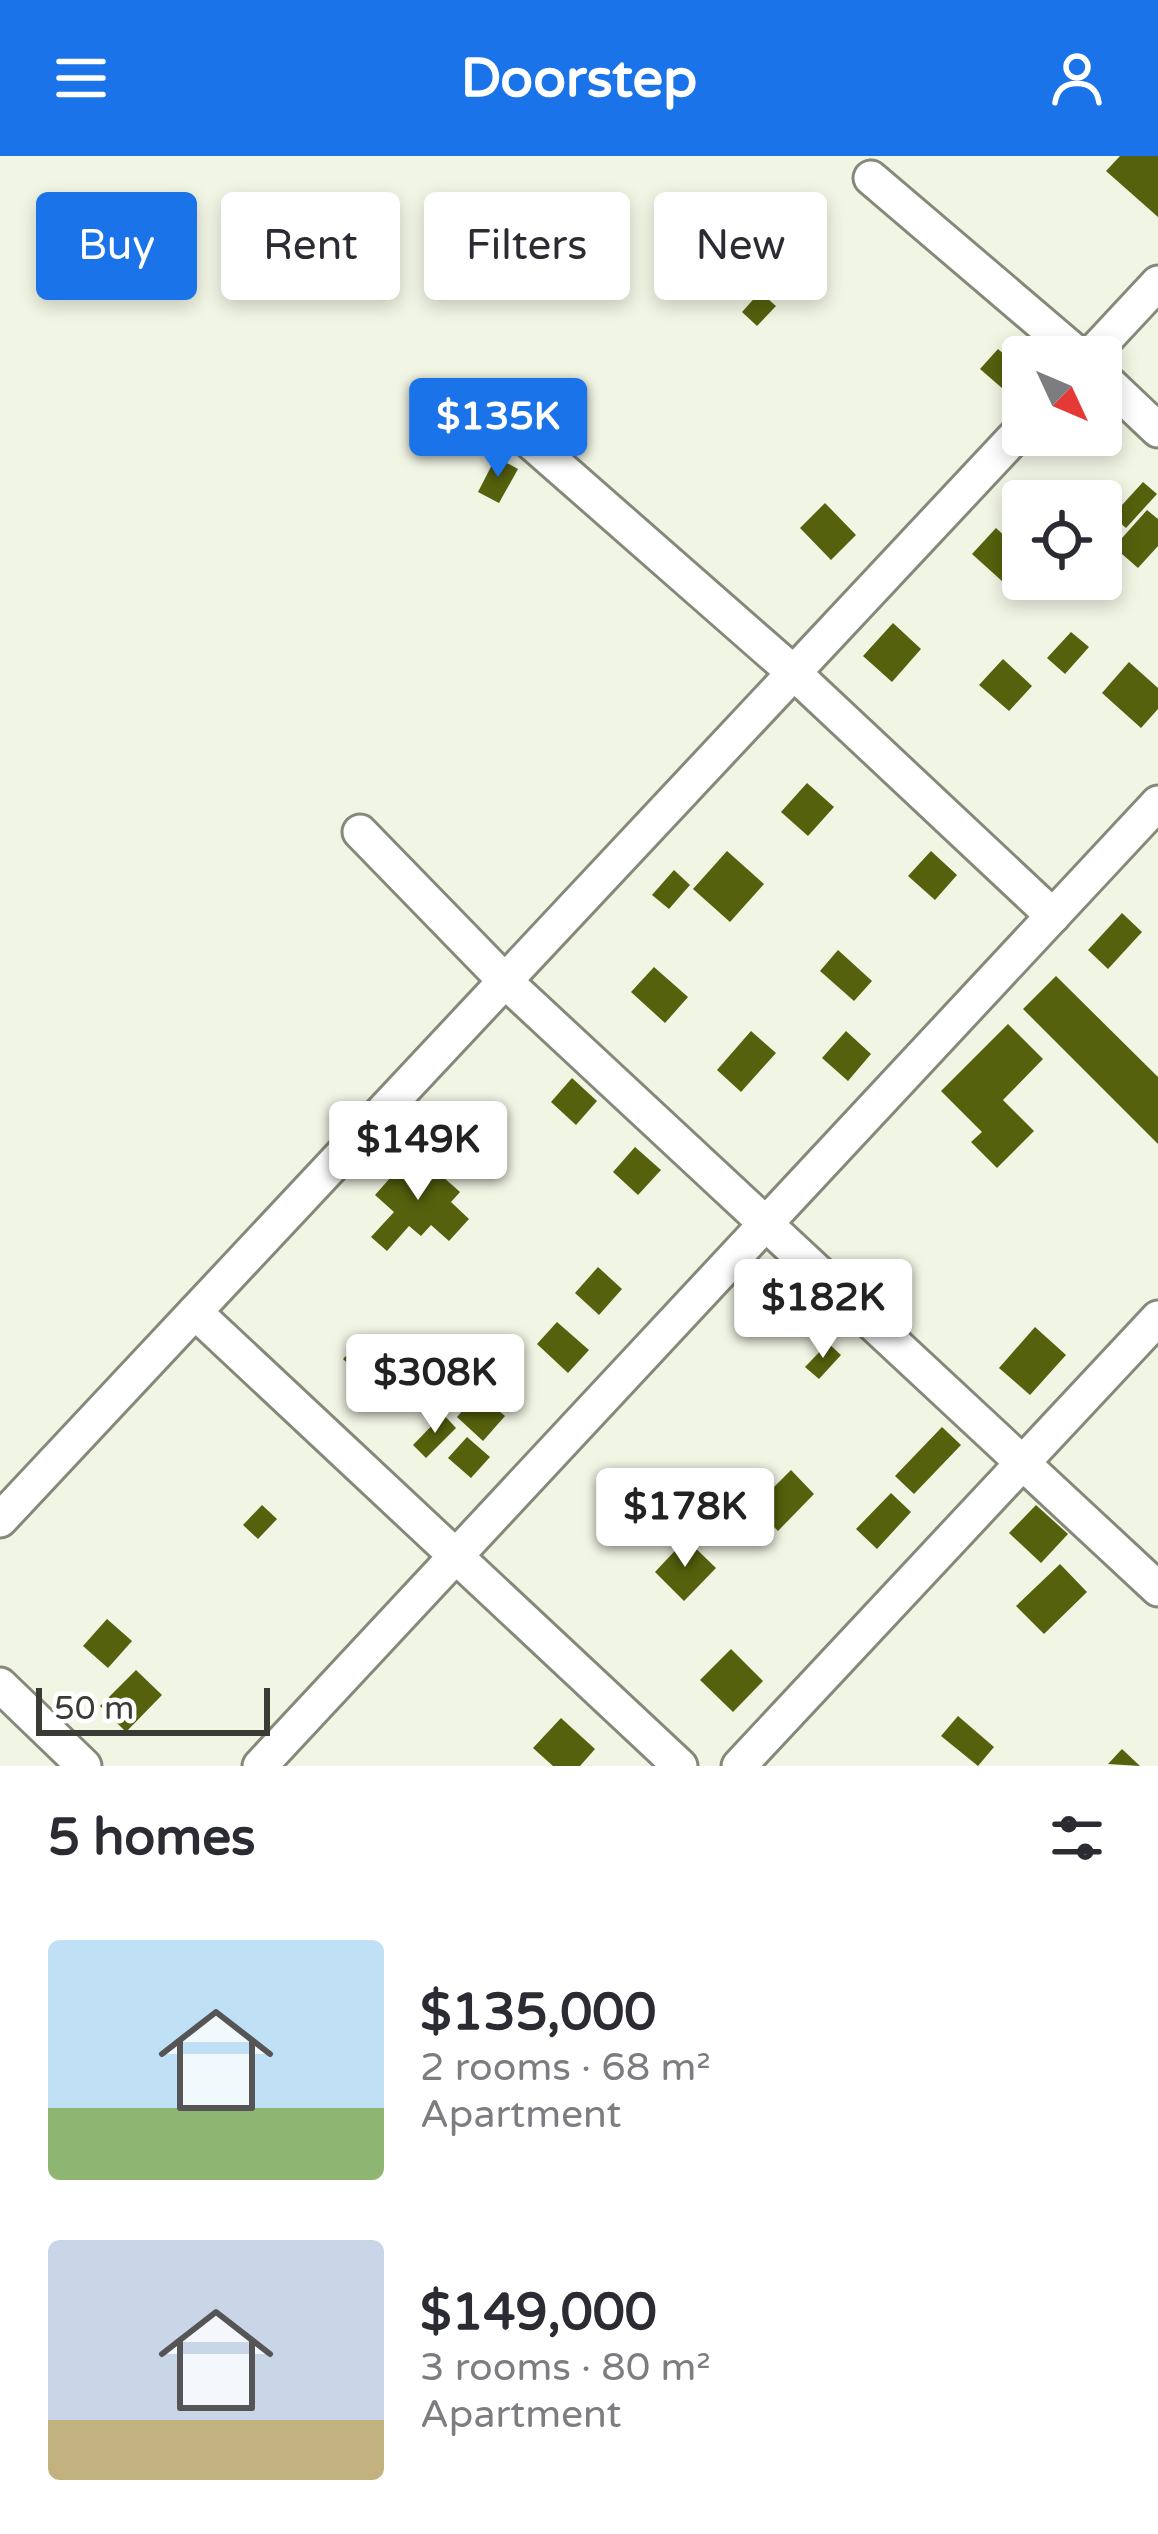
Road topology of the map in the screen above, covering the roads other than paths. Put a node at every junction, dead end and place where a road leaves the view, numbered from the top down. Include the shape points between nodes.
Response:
1 (871, 178) dead end
2 (1158, 283) edge
3 (1060, 336) edge
4 (1106, 336) edge
5 (1122, 396) edge
6 (500, 415) dead end
7 (1158, 430) edge
8 (1002, 450) edge
9 (794, 673) junction
10 (1158, 803) edge
11 (360, 832) dead end
12 (1052, 916) junction
13 (505, 981) junction
14 (766, 1224) junction
15 (195, 1312) junction
16 (1158, 1318) edge
17 (1023, 1463) junction
18 (0, 1520) edge
19 (456, 1556) junction
20 (1158, 1589) edge
21 (0, 1685) edge
22 (84, 1766) edge
23 (260, 1766) edge
24 (680, 1766) edge
25 (739, 1766) edge

1 - 3 street
2 - 4 street
5 - 7 street
6 - 9 street
8 - 9 street
9 - 12 street
9 - 13 street
10 - 12 street
11 - 13 street
12 - 14 street
13 - 14 street
13 - 15 street
14 - 17 street
14 - 19 street
15 - 18 street
15 - 19 street
16 - 17 street
17 - 20 street
17 - 25 street
19 - 23 street
19 - 24 street
21 - 22 street

